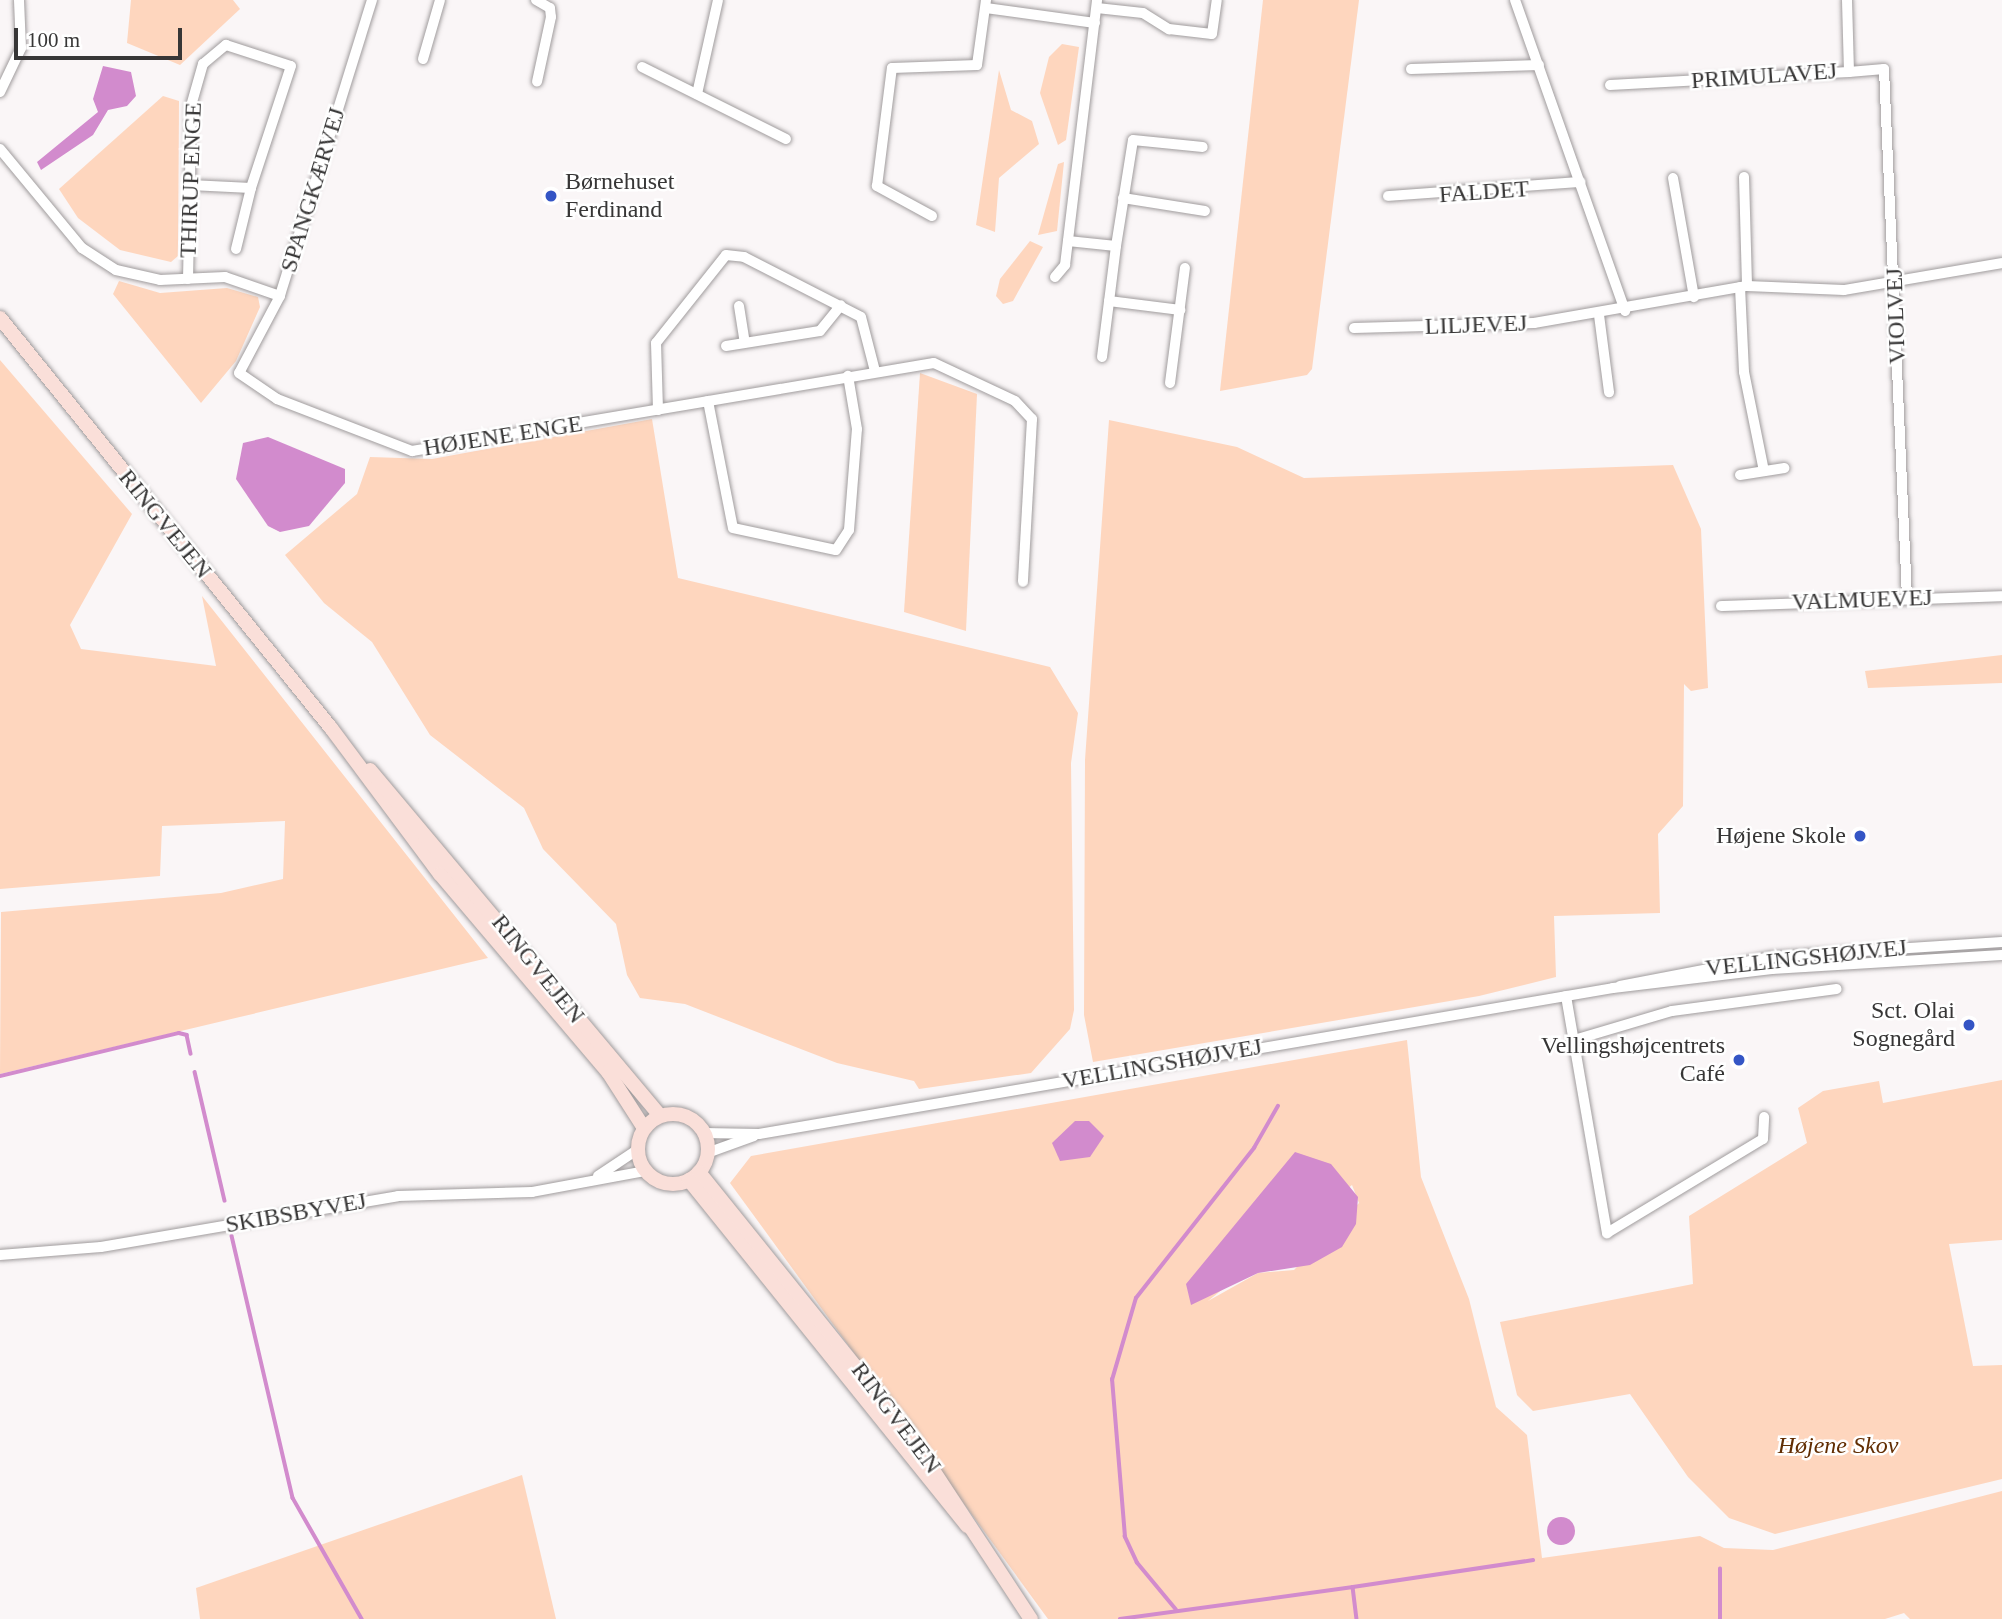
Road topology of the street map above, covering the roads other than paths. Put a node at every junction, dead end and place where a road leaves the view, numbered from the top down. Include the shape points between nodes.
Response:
1 (19, 0) edge
2 (372, 0) edge
3 (440, 0) edge
4 (536, 0) edge
5 (718, 0) edge
6 (1217, 0) edge
7 (1515, 0) edge
8 (1847, 0) edge
9 (986, 4) edge
10 (1097, 4) edge
11 (1095, 23) junction
12 (423, 59) dead end
13 (1539, 65) junction
14 (642, 67) dead end
15 (1411, 69) dead end
16 (1849, 72) junction
17 (537, 82) dead end
18 (1610, 85) dead end
19 (0, 92) edge
20 (696, 94) junction
21 (786, 139) dead end
22 (1203, 146) dead end
23 (0, 149) edge
24 (1744, 177) dead end
25 (1673, 178) dead end
26 (1580, 182) junction
27 (190, 185) junction
28 (251, 188) junction
29 (1388, 196) dead end
30 (1123, 198) junction
31 (1205, 211) dead end
32 (932, 216) dead end
33 (1068, 241) junction
34 (1116, 246) junction
35 (236, 250) dead end
36 (2002, 263) edge
37 (1185, 268) dead end
38 (1055, 277) dead end
39 (188, 279) junction
40 (1895, 282) junction
41 (1744, 287) junction
42 (280, 296) junction
43 (1694, 296) junction
44 (1109, 301) junction
45 (841, 305) junction
46 (739, 306) dead end
47 (1180, 310) junction
48 (1625, 310) junction
49 (1599, 315) junction
50 (0, 318) edge
51 (1354, 328) dead end
52 (745, 343) junction
53 (726, 346) dead end
54 (1102, 357) dead end
55 (875, 371) junction
56 (239, 373) joint
57 (848, 376) junction
58 (1170, 383) dead end
59 (1609, 392) dead end
60 (708, 401) junction
61 (658, 410) junction
62 (1784, 468) dead end
63 (1764, 471) junction
64 (1741, 475) dead end
65 (1023, 582) dead end
66 (2002, 596) edge
67 (1907, 598) junction
68 (1721, 606) dead end
69 (331, 728) junction
70 (2002, 942) edge
71 (2002, 956) edge
72 (1613, 988) junction
73 (1837, 989) dead end
74 (1566, 996) junction
75 (1574, 1040) junction
76 (660, 1116) junction
77 (1763, 1117) dead end
78 (644, 1128) junction
79 (704, 1133) junction
80 (759, 1133) junction
81 (637, 1150) junction
82 (707, 1153) junction
83 (645, 1171) junction
84 (694, 1176) junction
85 (593, 1179) junction
86 (0, 1255) edge
87 (1031, 1619) edge

1 - 19 street via 21,48
2 - 42 street, SPANGKÆRVEJ
3 - 12 street
4 - 17 street via 550,8 551,18
5 - 20 street
6 - 10 street via 1212,34 1169,29 1143,13
7 - 13 street
8 - 16 street, PRIMULAVEJ
9 - 11 street
9 - 32 street via 977,65 892,68 877,186
10 - 11 street
11 - 33 street
13 - 15 street
13 - 26 street
14 - 20 street
16 - 18 street, PRIMULAVEJ
16 - 40 street, VIOLVEJ via 1884,69
20 - 21 street
22 - 30 street via 1133,140
23 - 39 street, THIRUP ENGE via 98,260 135,277
24 - 41 street
25 - 43 street
26 - 29 street, FALDET
26 - 48 street
27 - 28 street
27 - 28 street, THIRUP ENGE via 196,82 217,46 291,66
27 - 39 street, THIRUP ENGE
28 - 35 street
30 - 31 street
30 - 34 street
33 - 34 street
33 - 38 street via 1065,265
34 - 44 street
36 - 40 street, LILJEVEJ
37 - 47 street
39 - 42 street, THIRUP ENGE via 225,277
40 - 41 street, LILJEVEJ via 1812,291
40 - 67 street, VIOLVEJ
41 - 43 street, LILJEVEJ
41 - 63 street via 1744,372
42 - 56 street, SPANGKÆRVEJ
43 - 48 street, LILJEVEJ
44 - 47 street
44 - 54 street
45 - 52 street via 820,331
45 - 55 street via 868,330
45 - 61 street via 744,257 726,255 656,343
46 - 52 street
47 - 58 street
48 - 49 street, LILJEVEJ
49 - 51 street, LILJEVEJ
49 - 59 street
50 - 69 main road, RINGVEJEN
52 - 53 street
55 - 57 street, HØJENE ENGE
55 - 65 street, HØJENE ENGE via 934,363 1027,408 1033,432
56 - 61 street, HØJENE ENGE via 277,399 412,451
57 - 60 street, HØJENE ENGE
57 - 60 street via 857,429 849,530 836,550 733,528
60 - 61 street, HØJENE ENGE
62 - 63 street
63 - 64 street
66 - 67 street, VALMUEVEJ
67 - 68 street, VALMUEVEJ
69 - 76 main road, RINGVEJEN
69 - 78 main road, RINGVEJEN via 440,874 608,1072
70 - 72 street, VELLINGSHØJVEJ via 1771,957
71 - 72 street, VELLINGSHØJVEJ via 1772,969
72 - 74 street, VELLINGSHØJVEJ
73 - 75 street, VELLINGSHØJVEJ via 1672,1011
74 - 75 street
74 - 80 street, VELLINGSHØJVEJ
75 - 77 street via 1606,1233 1763,1139
76 - 78 main road
76 - 79 main road via 689,1118
78 - 81 main road
79 - 80 street, VELLINGSHØJVEJ
79 - 82 main road
80 - 82 street, VELLINGSHØJVEJ
81 - 83 main road
81 - 85 street, SKIBSBYVEJ
82 - 84 main road
83 - 84 main road via 665,1183
83 - 85 street, SKIBSBYVEJ
84 - 87 main road, RINGVEJEN via 854,1361
85 - 86 street, SKIBSBYVEJ via 509,1194 398,1196 101,1247

